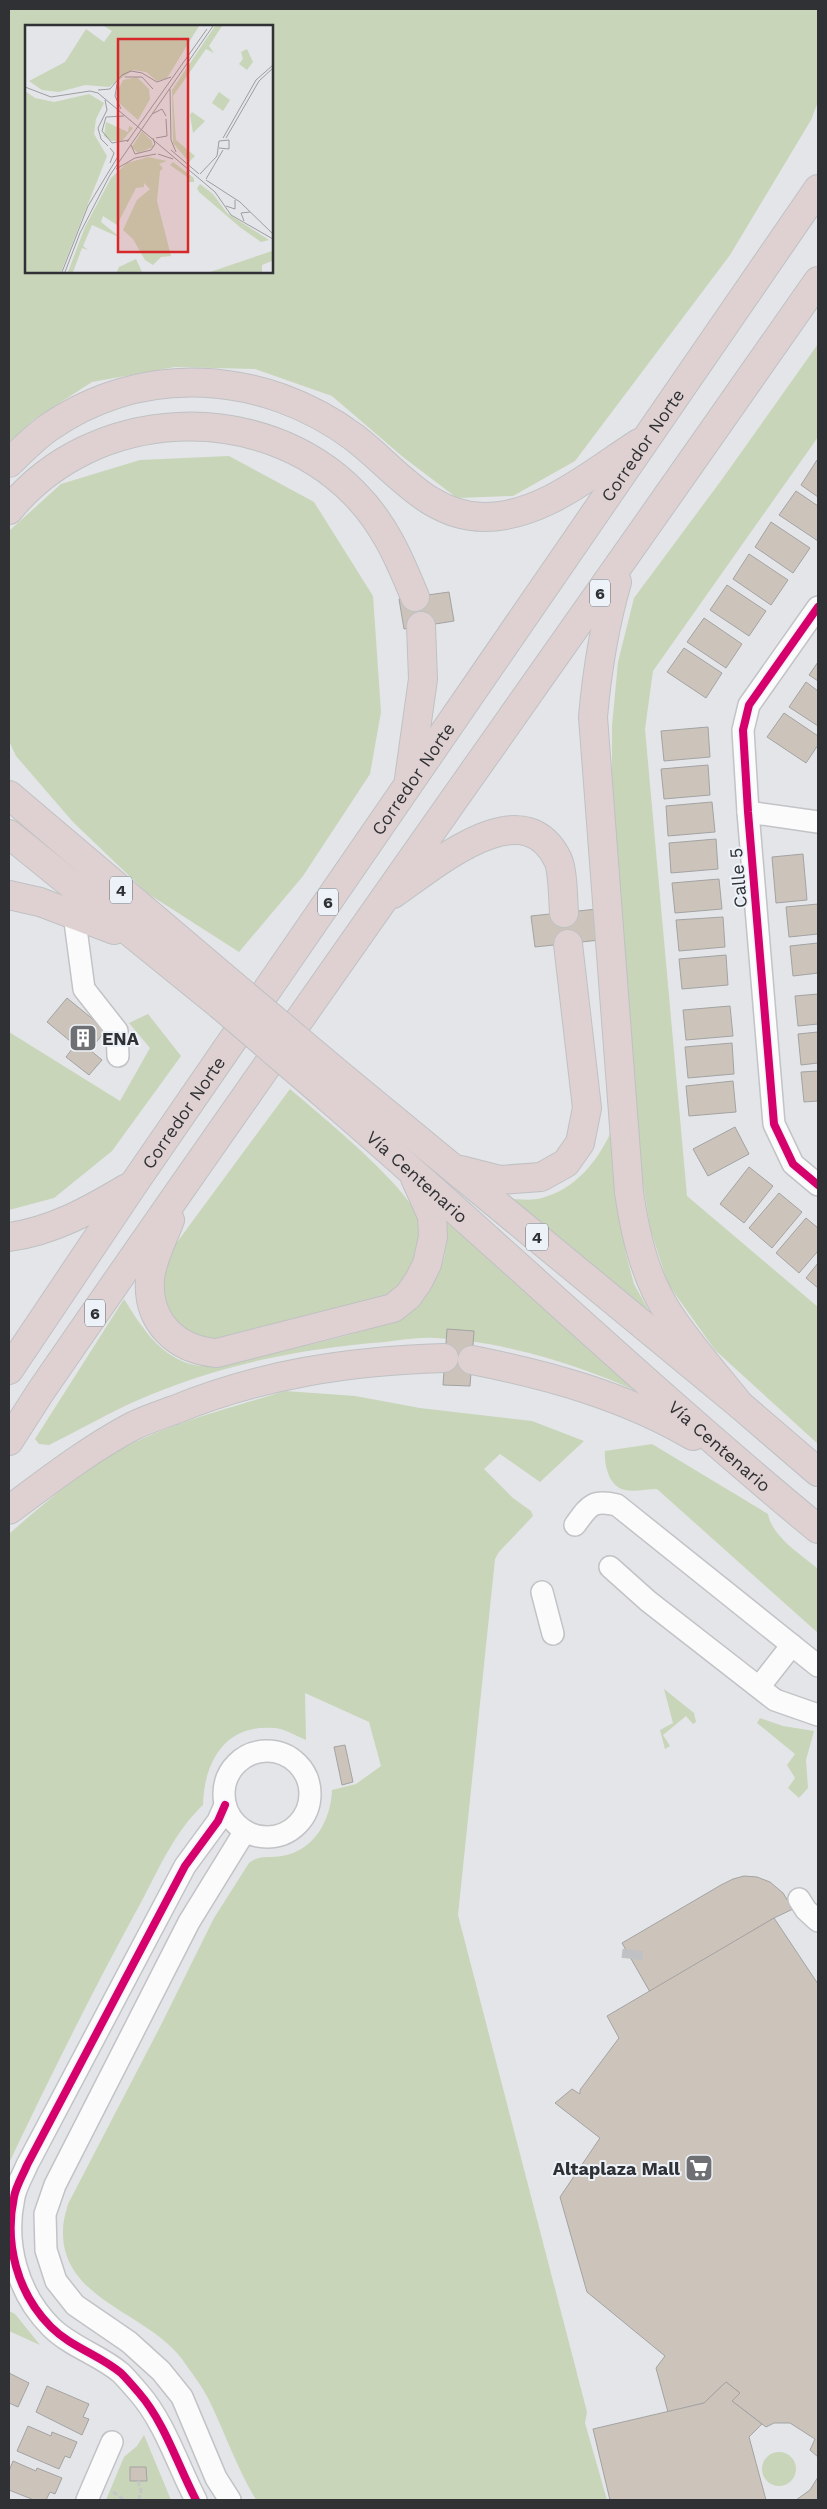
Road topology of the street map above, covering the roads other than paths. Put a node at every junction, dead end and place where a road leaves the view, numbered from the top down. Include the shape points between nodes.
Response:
1 (818, 189) edge
2 (818, 281) edge
3 (650, 435) junction
4 (9, 463) edge
5 (9, 510) edge
6 (624, 560) junction
7 (415, 597) dead end
8 (818, 607) edge
9 (421, 626) dead end
10 (9, 779) edge
11 (408, 786) junction
12 (9, 795) edge
13 (748, 812) junction
14 (42, 822) junction
15 (818, 822) edge
16 (9, 834) edge
17 (9, 895) edge
18 (379, 903) junction
19 (564, 913) dead end
20 (74, 914) junction
21 (139, 940) junction
22 (568, 944) dead end
23 (226, 995) junction
24 (118, 1056) dead end
25 (326, 1080) junction
26 (411, 1168) junction
27 (453, 1168) junction
28 (133, 1184) junction
29 (818, 1185) edge
30 (182, 1186) junction
31 (9, 1237) edge
32 (444, 1358) dead end
33 (472, 1360) dead end
34 (9, 1370) edge
35 (740, 1404) junction
36 (9, 1441) edge
37 (735, 1461) junction
38 (818, 1472) edge
39 (9, 1510) edge
40 (575, 1525) dead end
41 (818, 1529) edge
42 (610, 1566) dead end
43 (542, 1592) dead end
44 (553, 1634) dead end
45 (792, 1645) junction
46 (818, 1666) edge
47 (759, 1687) junction
48 (818, 1715) edge
49 (225, 1805) junction
50 (245, 1831) junction
51 (799, 1899) dead end
52 (818, 1920) edge
53 (96, 2036) junction
54 (124, 2050) junction
55 (112, 2442) dead end
56 (87, 2500) edge
57 (196, 2500) edge
58 (230, 2500) edge

1 - 3 highway, Corredor Norte / 6
2 - 6 highway, 6
3 - 4 highway via 552,498 527,509 483,517 430,502 356,440 312,410 265,392 224,384 185,382 154,385 95,402 48,428
3 - 11 highway, Corredor Norte / 6
5 - 7 highway via 58,464 113,438 170,426 231,430 284,445 314,460 354,493 389,537
6 - 18 highway, 6
6 - 35 highway via 605,622 593,717 629,1192 635,1230 647,1270 668,1314
8 - 13 street, Calle 5 via 750,705 743,730
9 - 11 highway via 423,680
10 - 14 highway
11 - 28 highway, Corredor Norte / 6
12 - 14 highway, Vía Centenario / 4
13 - 15 street
13 - 29 street, Calle 5 via 774,1124 793,1164
14 - 23 highway, Vía Centenario / 4
16 - 21 highway, Vía Centenario / 4
17 - 20 highway
18 - 19 highway via 472,841 498,830 523,830 544,840 558,861
18 - 30 highway, 6
20 - 21 highway
20 - 24 street via 84,989 117,1031
21 - 23 highway, Vía Centenario / 4
22 - 27 highway via 586,1108 580,1143 566,1163 541,1177 500,1180
23 - 25 highway, Vía Centenario / 4, bridge
25 - 26 highway, Vía Centenario / 4
25 - 27 highway, Vía Centenario / 4
26 - 30 highway via 432,1216 433,1237 427,1264 408,1296 393,1308 217,1353 183,1345 161,1324 152,1304 150,1278
26 - 37 highway, Vía Centenario / 4
27 - 35 highway, Vía Centenario / 4
28 - 31 highway via 62,1222 36,1232
28 - 34 highway, Corredor Norte / 6
30 - 36 highway, 6
32 - 39 highway via 388,1360 312,1370 255,1381 203,1398 132,1427 73,1463
33 - 37 highway via 535,1372 608,1397 676,1426
35 - 38 highway, Vía Centenario / 4
37 - 41 highway, Vía Centenario / 4
40 - 45 street via 589,1505 603,1502 617,1505
42 - 47 street via 648,1601
43 - 44 street
45 - 46 street
45 - 47 street
47 - 48 street via 775,1700
49 - 50 street
49 - 50 street via 227,1778 244,1756 272,1750 286,1754 306,1773 310,1800 298,1825 273,1836 258,1836
49 - 53 street via 218,1821 185,1866
50 - 54 street via 188,1922
51 - 52 street
53 - 54 street
53 - 57 street via 27,2165 14,2196 11,2228 15,2267 30,2300 52,2327 121,2373 141,2395
54 - 58 street via 55,2185 45,2214 46,2250 56,2281 75,2305 129,2342 161,2371 182,2397 216,2478
55 - 56 street

